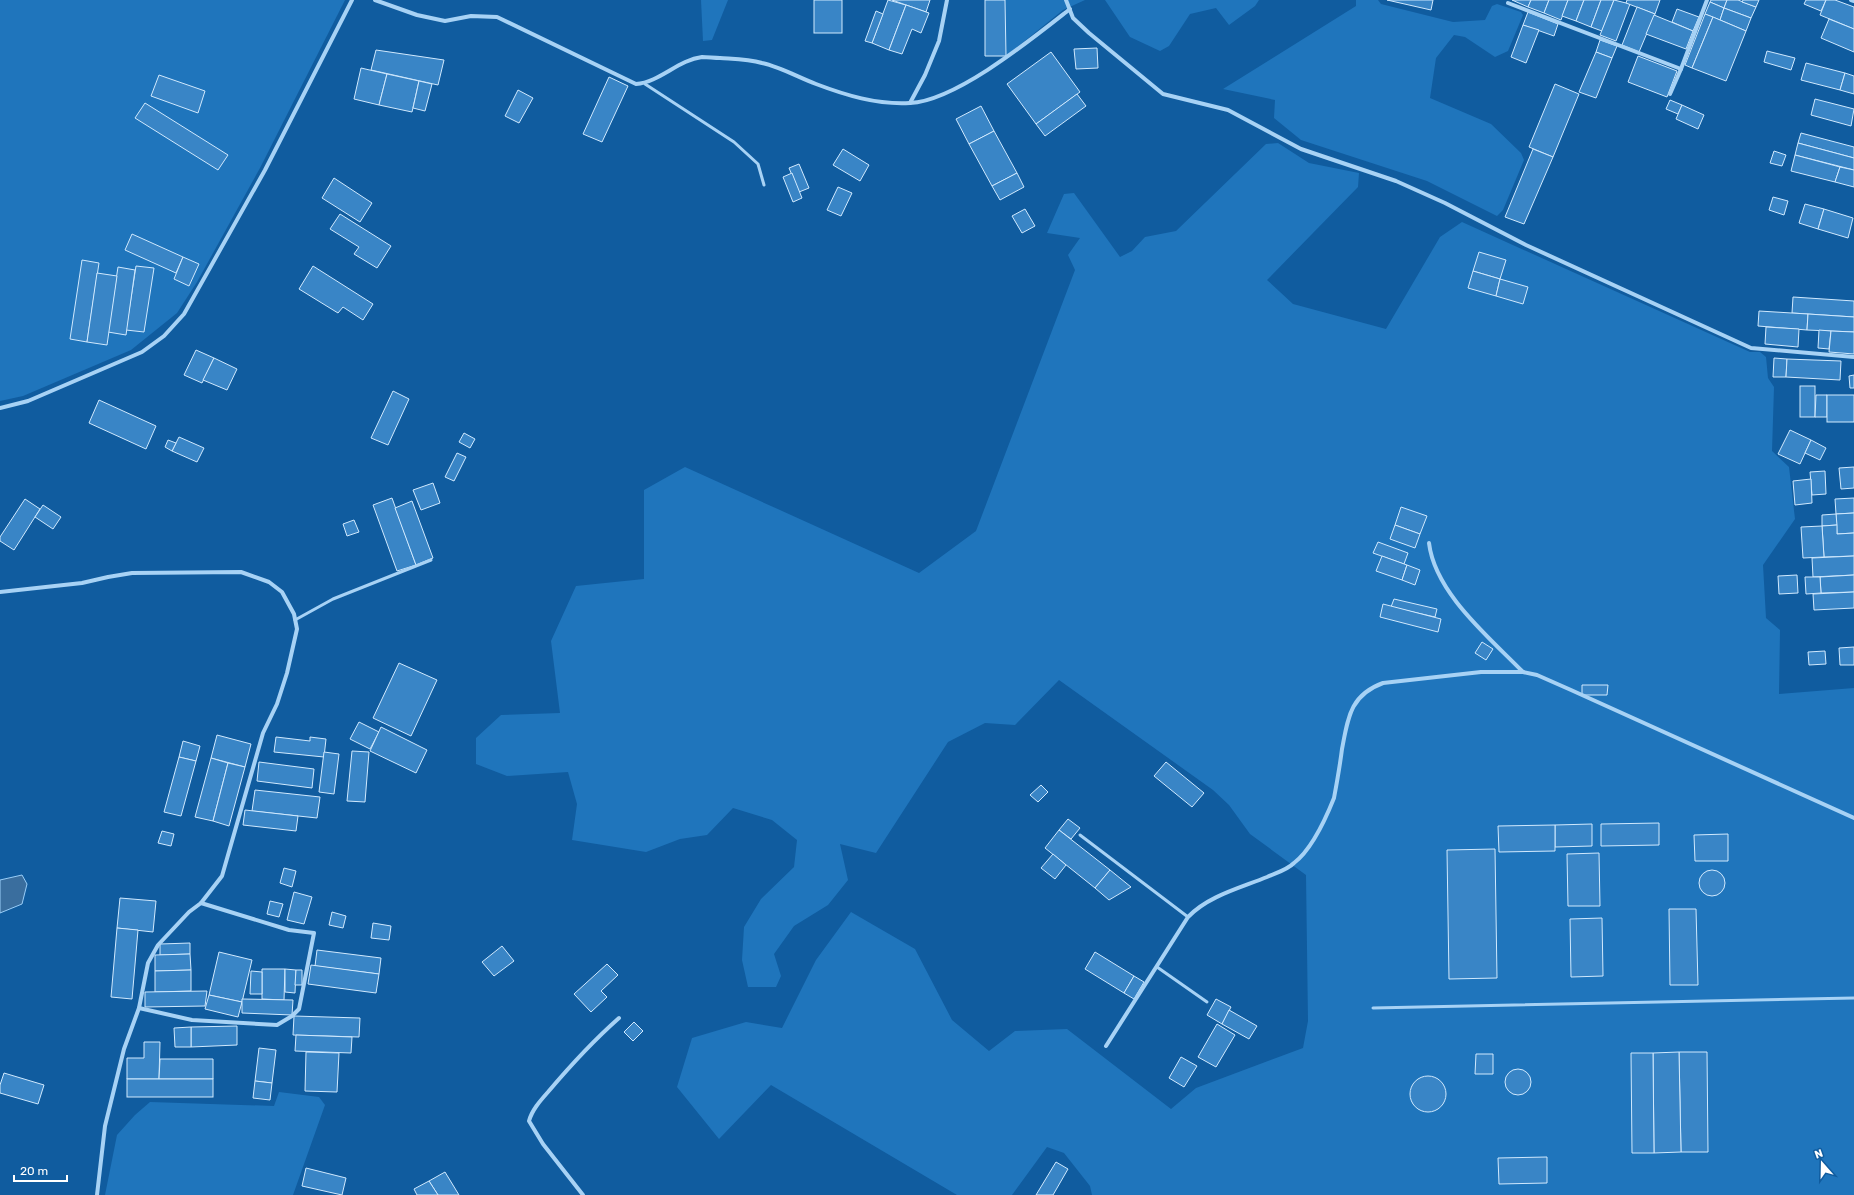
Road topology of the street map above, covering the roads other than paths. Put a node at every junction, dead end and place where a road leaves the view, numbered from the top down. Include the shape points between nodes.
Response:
1 (352, 0) edge
2 (375, 0) edge
3 (947, 0) edge
4 (1066, 0) edge
5 (1706, 0) edge
6 (1508, 3) dead end
7 (1070, 9) junction
8 (1681, 69) junction
9 (645, 84) junction
10 (1670, 94) dead end
11 (910, 103) junction
12 (764, 185) dead end
13 (1854, 357) edge
14 (0, 408) edge
15 (1429, 543) dead end
16 (431, 560) dead end
17 (0, 592) edge
18 (295, 620) junction
19 (1523, 672) junction
20 (1854, 818) edge
21 (1080, 834) dead end
22 (201, 903) junction
23 (1188, 917) junction
24 (1157, 967) junction
25 (1854, 998) edge
26 (1207, 1002) dead end
27 (139, 1008) junction
28 (1373, 1008) dead end
29 (619, 1018) dead end
30 (1106, 1046) dead end
31 (97, 1195) edge
32 (583, 1195) edge

1 - 14 street via 265,170 184,314 164,336 142,352 28,401
2 - 9 street via 417,15 445,21 471,16 497,17 636,84
3 - 11 street via 939,41
4 - 7 street
5 - 8 street
6 - 8 street
7 - 11 street via 1002,60 955,88 924,101
7 - 13 street via 1073,18 1089,33 1163,94 1228,110 1301,149 1396,181 1526,245 1751,348
8 - 10 street
9 - 11 street via 702,57 735,59 763,63 852,97 889,103
9 - 12 lane via 734,142 758,164
15 - 19 street via 1437,572 1446,588 1468,615
16 - 18 lane via 333,599
17 - 18 street via 82,583 132,573 241,572 269,582 282,592
18 - 22 street via 297,629 288,672 263,733 222,876
19 - 20 street via 1571,690
19 - 23 street via 1481,672 1384,683 1367,691 1356,702 1348,716 1334,798 1305,853 1294,864 1212,899
21 - 23 lane
22 - 27 street via 158,945 148,963
22 - 27 street via 290,930 314,933 299,1009 276,1025 192,1020
23 - 24 street
24 - 26 lane
24 - 30 street
25 - 28 lane
27 - 31 street via 124,1049 105,1126
29 - 32 street via 562,1075 530,1115 529,1121 543,1144

